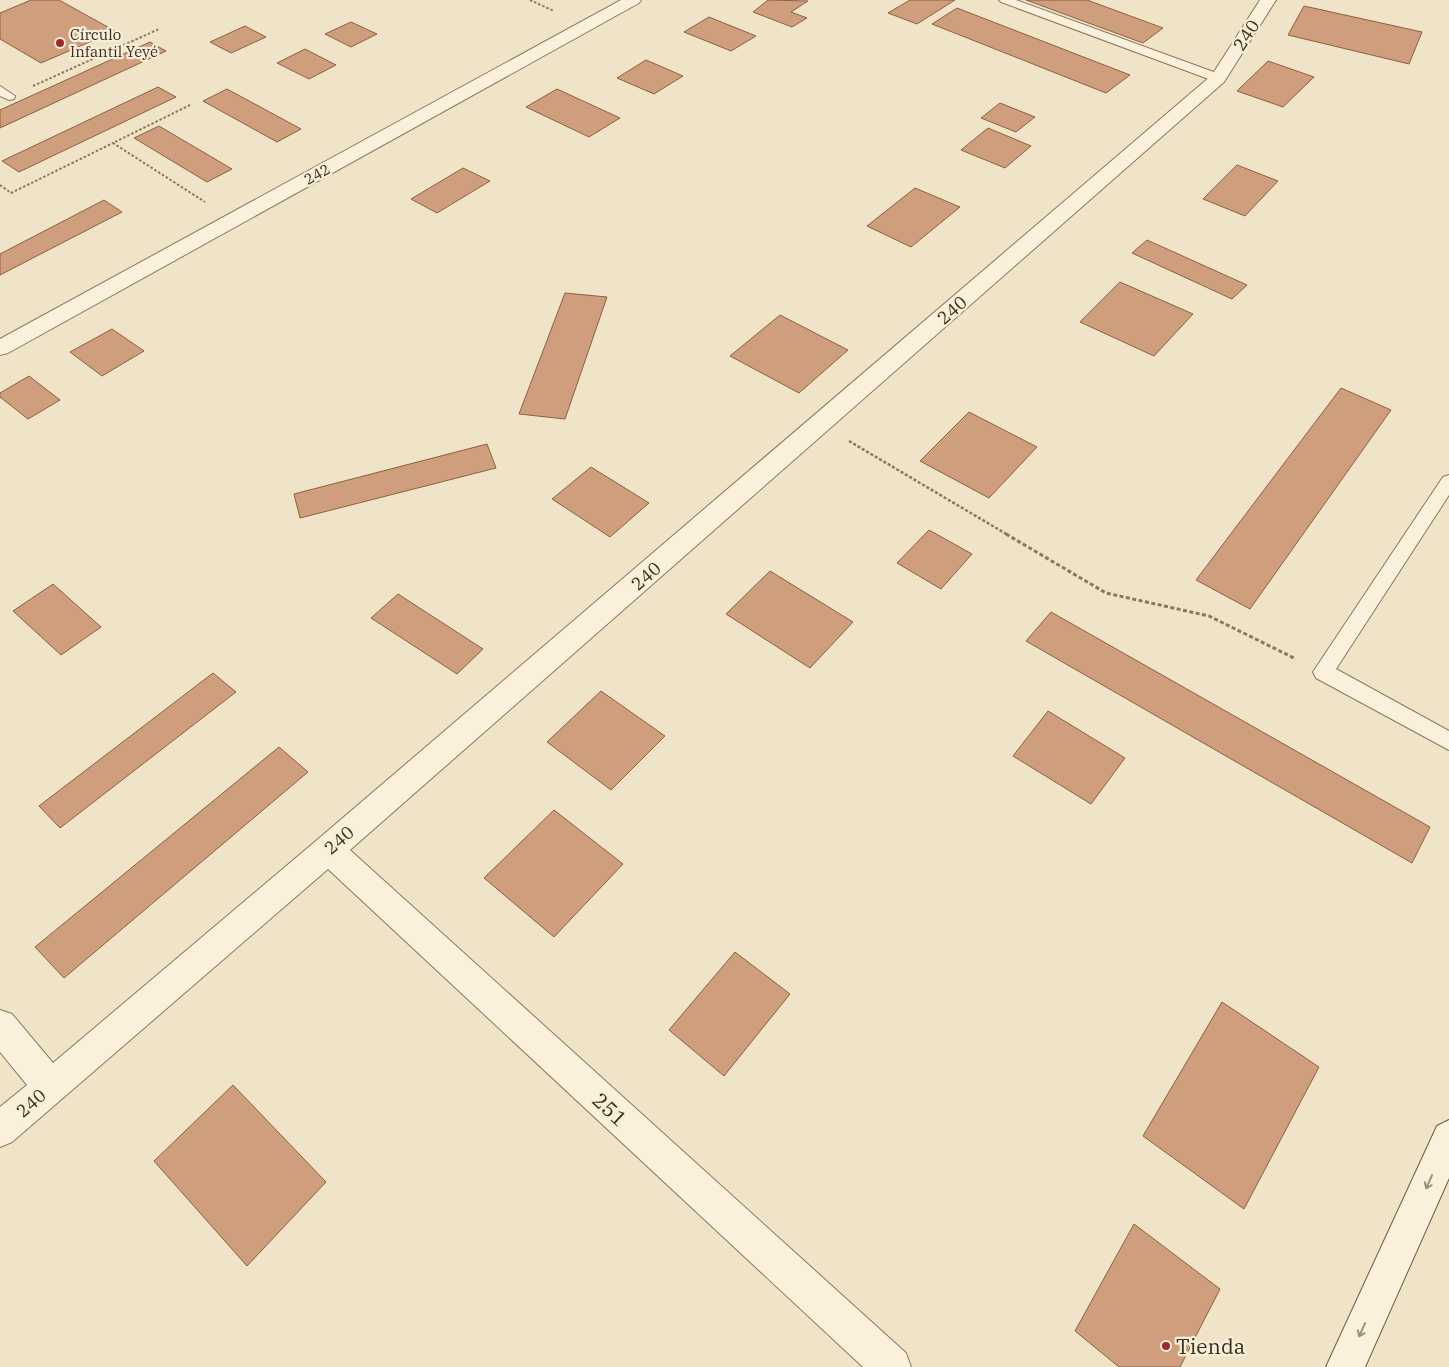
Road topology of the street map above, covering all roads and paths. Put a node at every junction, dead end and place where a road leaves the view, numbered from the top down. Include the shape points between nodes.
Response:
1 (633, 0) edge
2 (1005, 0) edge
3 (1268, 0) edge
4 (159, 30) dead end
5 (1218, 78) junction
6 (4, 93) edge
7 (190, 105) dead end
8 (114, 143) junction
9 (0, 185) edge
10 (232, 220) junction
11 (0, 348) edge
12 (821, 424) junction
13 (1449, 481) edge
14 (1324, 672) junction
15 (1449, 741) edge
16 (328, 850) junction
17 (0, 1026) edge
18 (50, 1086) junction
19 (0, 1130) edge
20 (1449, 1138) edge
21 (892, 1367) edge
22 (1345, 1367) edge

1 - 10 street, 242
2 - 5 lane
3 - 5 street, 240
4 - 6 path
5 - 12 street, 240
7 - 8 path
8 - 9 path via 11,193
8 - 10 path
10 - 11 street, 242
12 - 14 path via 1106,593 1209,616
12 - 16 street, 240
13 - 14 lane
14 - 15 lane
16 - 18 street, 240
16 - 21 street, 251
17 - 18 street
18 - 19 street, 240
20 -> 22 street

